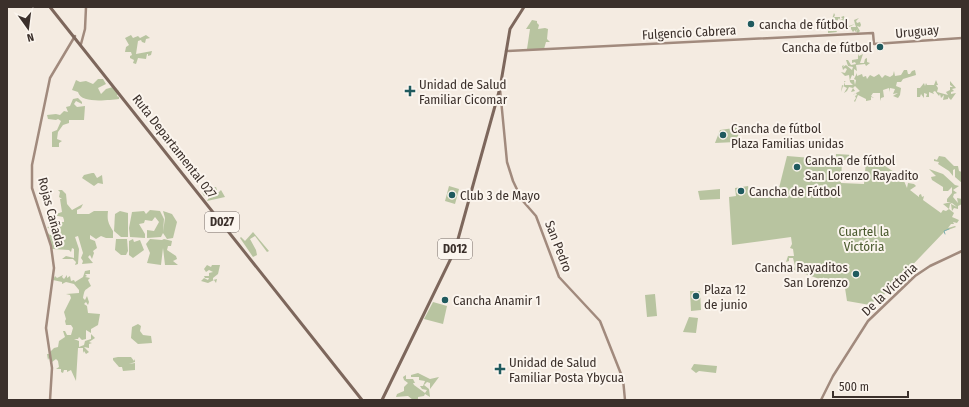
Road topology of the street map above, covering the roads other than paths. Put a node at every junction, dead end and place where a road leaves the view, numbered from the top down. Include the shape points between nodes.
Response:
1 (52, 7) edge
2 (86, 7) edge
3 (524, 7) edge
4 (873, 33) joint
5 (75, 36) junction
6 (962, 38) edge
7 (81, 44) junction
8 (506, 51) junction
9 (499, 95) junction
10 (962, 251) edge
11 (50, 400) edge
12 (362, 400) edge
13 (382, 400) edge
14 (625, 400) edge
15 (821, 400) edge

1 - 5 main road, Ruta Departamental 027 / D027
2 - 7 main road
3 - 8 main road, D012 via 510,29
4 - 6 main road, Uruguay via 874,44
4 - 8 main road, Fulgencio Cabrera
5 - 7 main road, Ruta Departamental 027 / D027
5 - 11 main road, Rojas Cañada via 51,77 32,165 32,188 49,240 54,268 46,328 52,368
7 - 12 main road, Ruta Departamental 027 / D027
8 - 9 main road, D012
9 - 13 main road, D012 via 454,252
9 - 14 main road, San Pedro via 507,162 513,181 522,200 536,216 559,278 600,321 623,379
10 - 15 main road, De la Victoria via 930,266 916,276 864,326

